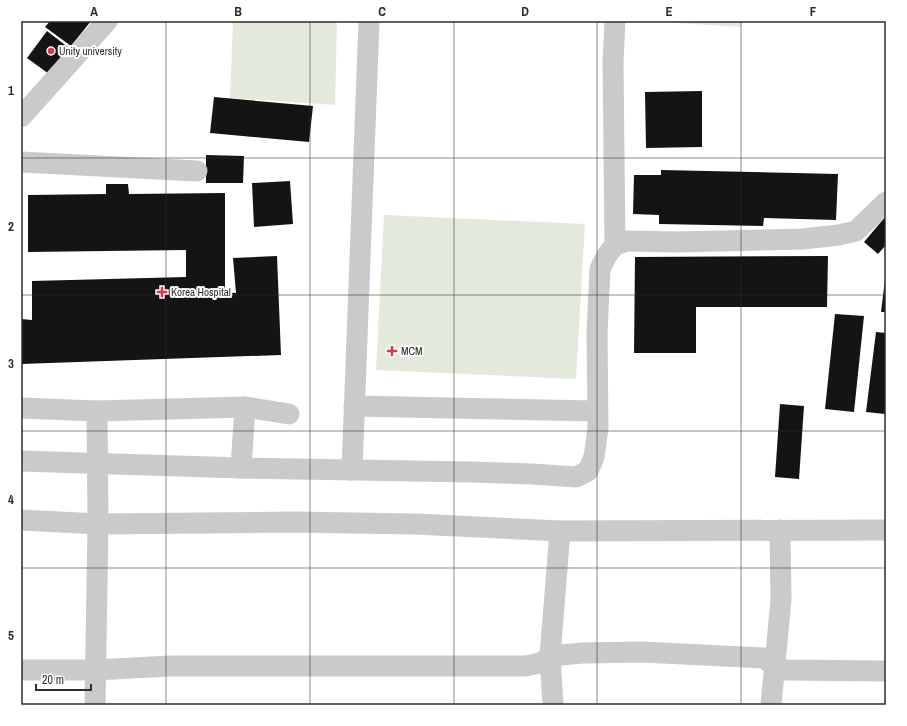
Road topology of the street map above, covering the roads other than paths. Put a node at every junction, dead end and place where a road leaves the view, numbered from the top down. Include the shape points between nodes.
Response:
1 (107, 21) edge
2 (369, 21) edge
3 (615, 21) edge
4 (21, 117) edge
5 (21, 162) edge
6 (197, 171) dead end
7 (886, 202) edge
8 (616, 245) junction
9 (354, 406) junction
10 (245, 407) junction
11 (21, 408) edge
12 (97, 411) junction
13 (597, 411) junction
14 (289, 414) dead end
15 (21, 461) edge
16 (98, 464) junction
17 (241, 468) junction
18 (352, 470) junction
19 (21, 520) edge
20 (98, 524) junction
21 (780, 530) junction
22 (886, 530) edge
23 (560, 531) junction
24 (550, 656) junction
25 (773, 665) junction
26 (21, 670) edge
27 (94, 670) junction
28 (886, 671) edge
29 (95, 705) edge
30 (553, 705) edge
31 (770, 705) edge

1 - 4 street
2 - 9 street
3 - 8 street via 613,62
5 - 6 street
7 - 8 street via 856,231 839,235 802,239 627,241
8 - 13 street via 600,269
9 - 13 street
9 - 18 street
10 - 12 street
10 - 14 street
10 - 17 street
11 - 12 street
12 - 16 street
13 - 18 street via 594,457 588,471 576,478 517,473
15 - 16 street
16 - 17 street
16 - 20 street
17 - 18 street
19 - 20 street
20 - 23 street via 293,522 414,524
20 - 27 street
21 - 22 street
21 - 23 street
21 - 25 street via 781,600
23 - 24 street
24 - 25 street via 642,652 764,658
24 - 27 street via 541,663 525,666 170,666
24 - 30 street
25 - 28 street via 785,670
25 - 31 street
26 - 27 street
27 - 29 street

